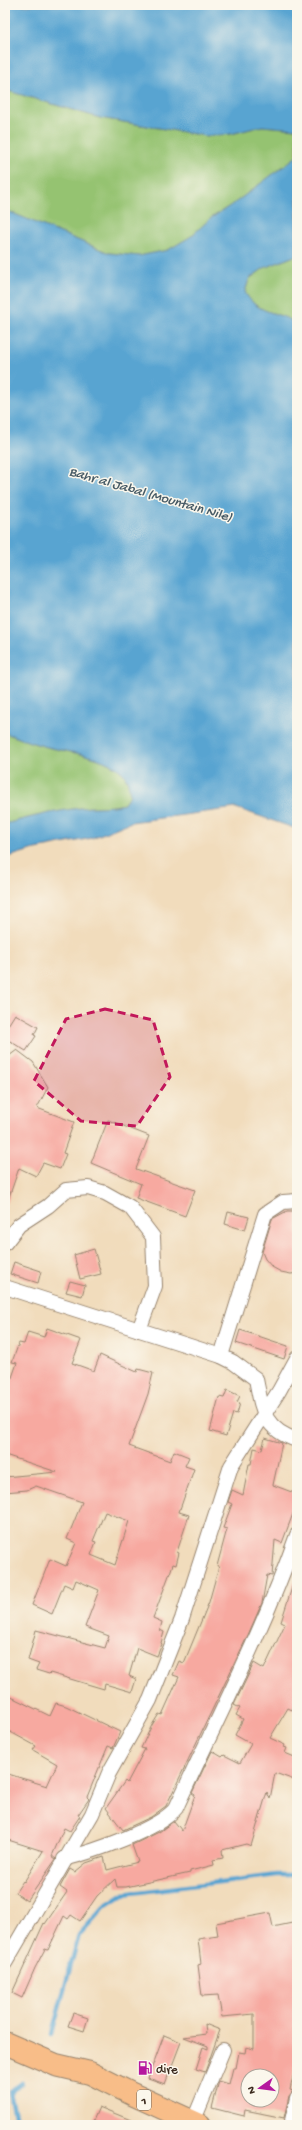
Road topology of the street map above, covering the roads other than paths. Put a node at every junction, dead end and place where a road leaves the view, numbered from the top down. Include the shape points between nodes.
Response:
1 (297, 1201) edge
2 (5, 1243) edge
3 (5, 1287) edge
4 (139, 1330) junction
5 (221, 1356) junction
6 (297, 1358) edge
7 (264, 1415) junction
8 (297, 1440) edge
9 (297, 1535) edge
10 (64, 1859) junction
11 (5, 1963) edge
12 (5, 2030) edge
13 (5, 2043) edge
14 (223, 2050) dead end
15 (59, 2058) junction
16 (297, 2098) edge
17 (196, 2124) edge
18 (291, 2125) edge

1 - 5 street via 283,1202 265,1214
2 - 4 street via 19,1225 48,1206 66,1190 88,1188 105,1193 130,1207 153,1237 155,1286
3 - 4 street
4 - 5 street
5 - 7 street via 256,1379
6 - 7 street
7 - 8 street via 275,1428
7 - 10 street via 231,1466 182,1619 150,1700 109,1773 92,1814
9 - 10 street via 258,1636 176,1808 160,1822 95,1851
10 - 11 street
12 - 15 main road, 1
13 - 15 main road, 1
14 - 17 street
15 - 17 main road, 1
16 - 18 street

